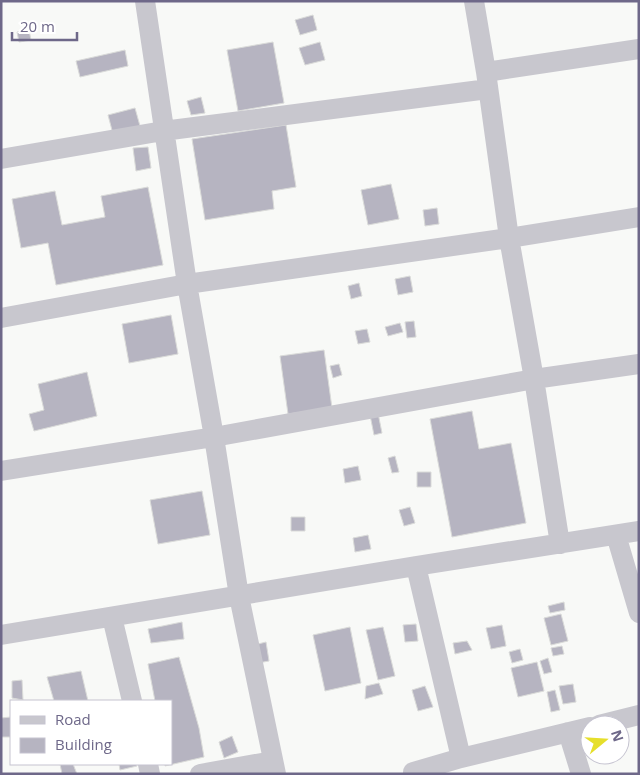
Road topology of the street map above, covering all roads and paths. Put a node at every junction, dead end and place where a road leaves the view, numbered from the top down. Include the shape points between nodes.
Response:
1 (144, 1) edge
2 (474, 1) edge
3 (639, 49) edge
4 (487, 80) junction
5 (164, 130) junction
6 (1, 159) edge
7 (639, 216) edge
8 (509, 238) junction
9 (187, 284) junction
10 (1, 318) edge
11 (639, 364) edge
12 (534, 379) junction
13 (214, 437) junction
14 (1, 471) edge
15 (639, 531) edge
16 (616, 535) junction
17 (560, 544) junction
18 (416, 566) junction
19 (239, 596) junction
20 (639, 613) edge
21 (112, 617) junction
22 (1, 635) edge
23 (132, 700) edge
24 (580, 729) edge
25 (568, 732) junction
26 (461, 758) junction
27 (275, 767) edge
28 (410, 773) edge
29 (200, 774) edge
30 (581, 774) edge

1 - 5 street
2 - 4 street
3 - 4 street
4 - 5 street
4 - 8 street
5 - 6 street
5 - 9 street
7 - 8 street
8 - 9 street
8 - 12 street
9 - 10 street
9 - 13 street
11 - 12 street
12 - 13 street
12 - 17 street
13 - 14 street
13 - 19 street
15 - 16 street
16 - 17 street
16 - 20 street
17 - 18 street
18 - 19 street
18 - 26 street
19 - 21 street
19 - 27 street
21 - 22 street
21 - 23 street
24 - 25 street
25 - 26 street
25 - 30 street
26 - 28 street
27 - 29 street

